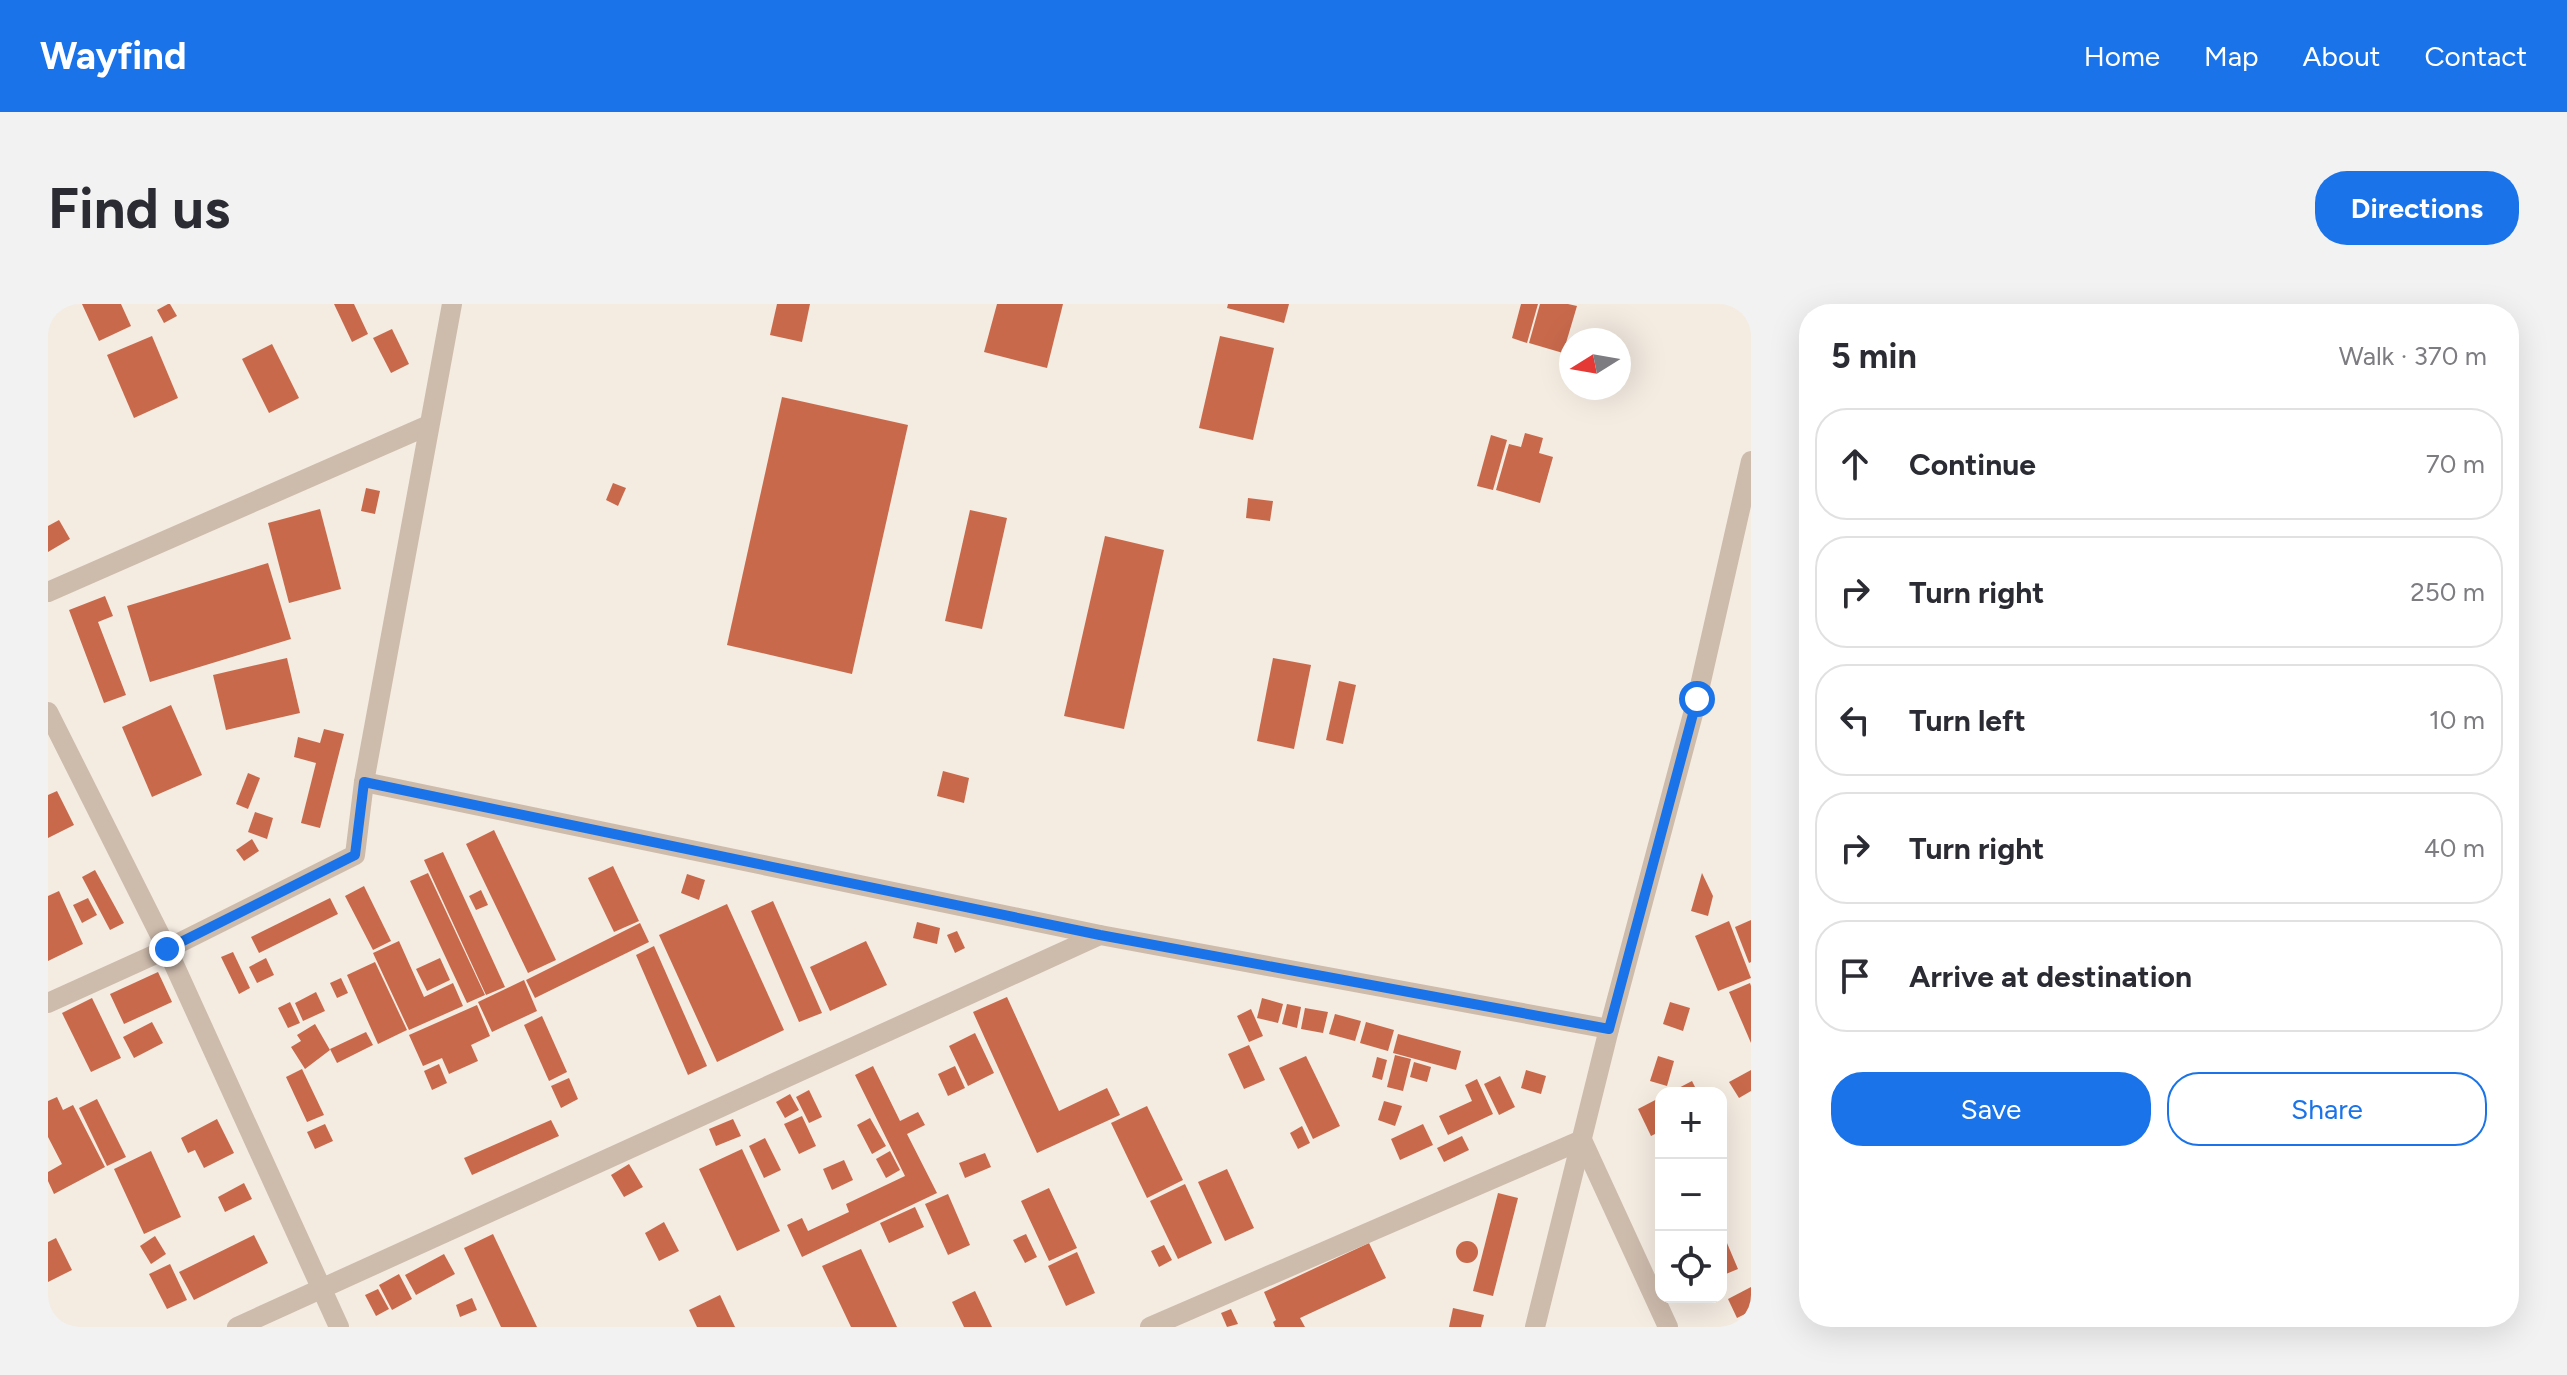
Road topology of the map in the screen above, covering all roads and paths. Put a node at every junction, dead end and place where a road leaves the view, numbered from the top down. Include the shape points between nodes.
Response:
1 (452, 304) edge
2 (429, 425) junction
3 (1751, 461) edge
4 (1748, 500) edge
5 (48, 592) edge
6 (48, 712) edge
7 (364, 782) junction
8 (1100, 935) junction
9 (167, 949) junction
10 (48, 1003) edge
11 (1609, 1029) junction
12 (1582, 1140) junction
13 (322, 1288) junction
14 (237, 1327) edge
15 (339, 1327) edge
16 (1150, 1327) edge
17 (1535, 1327) edge
18 (1668, 1327) edge

1 - 2 street
2 - 5 street
2 - 7 street
3 - 4 street
4 - 11 street
6 - 9 street
7 - 8 street
7 - 9 street via 355,855
8 - 11 street
8 - 13 street
9 - 10 street
9 - 13 street
11 - 12 street
12 - 16 street
12 - 17 street
12 - 18 street
13 - 14 street
13 - 15 street

